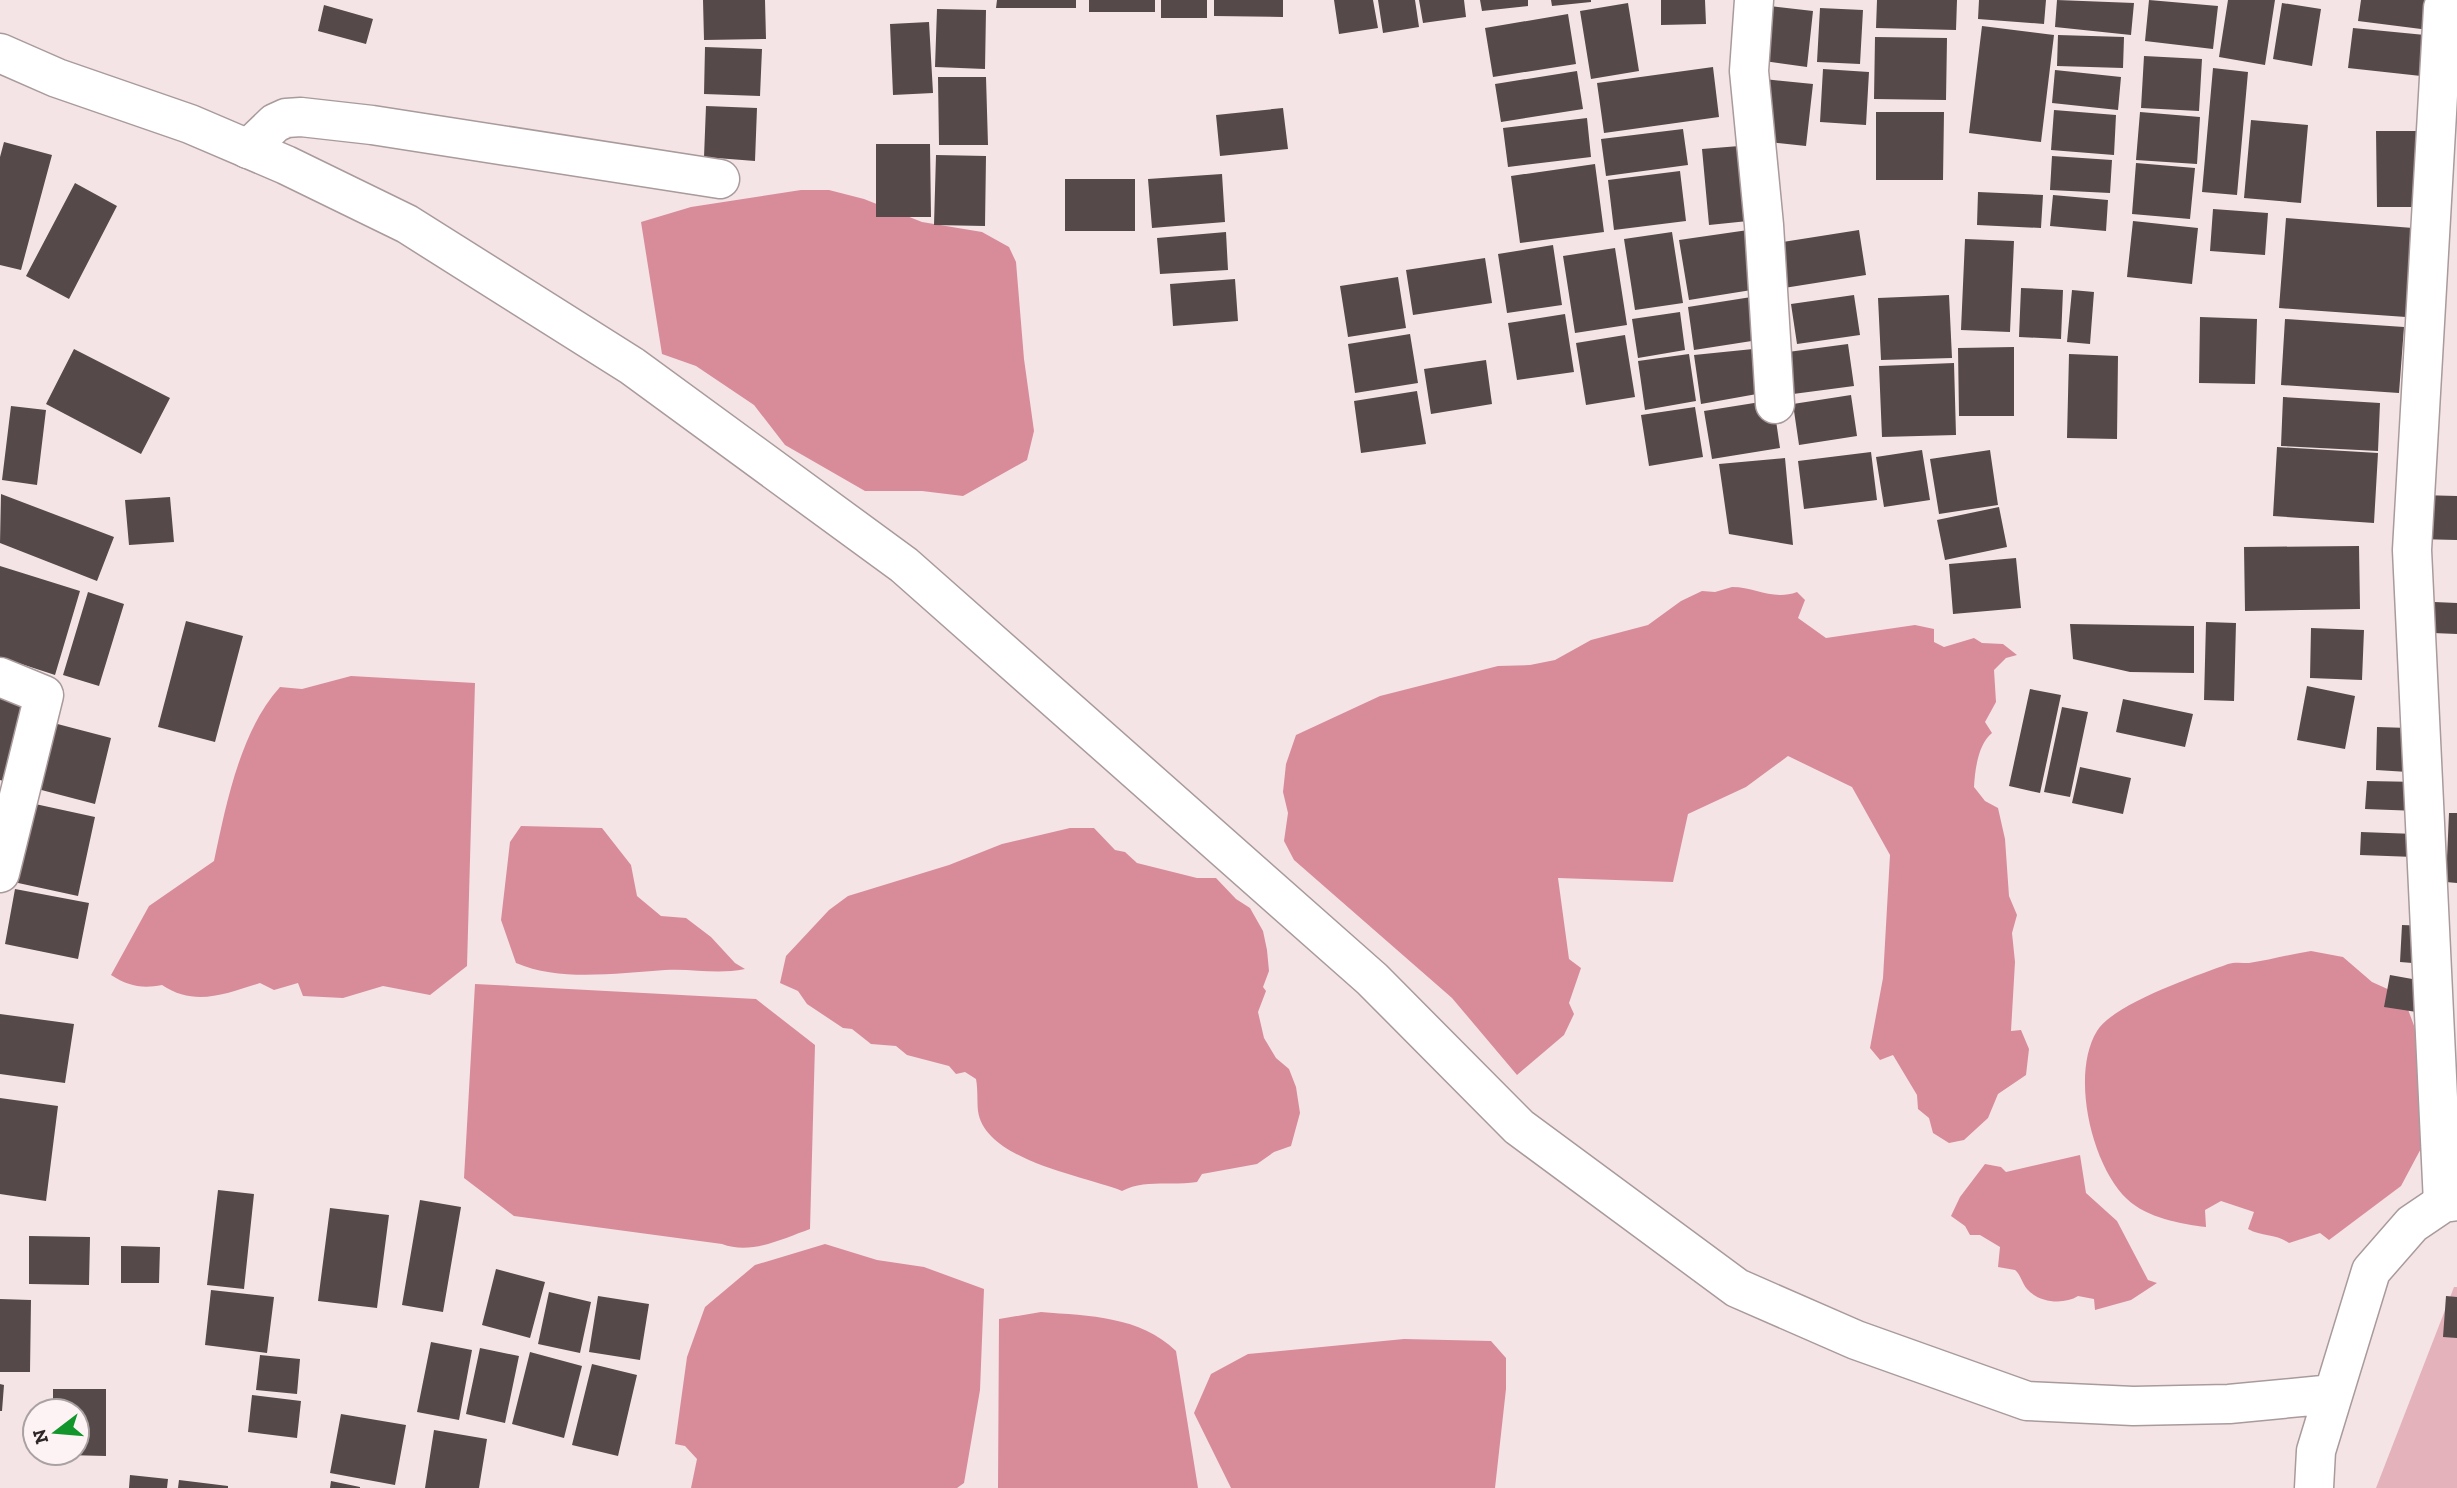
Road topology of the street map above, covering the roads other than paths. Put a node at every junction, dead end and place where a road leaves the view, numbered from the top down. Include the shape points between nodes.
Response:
1 (1754, 0) edge
2 (2446, 0) edge
3 (0, 53) edge
4 (248, 149) junction
5 (720, 179) dead end
6 (1775, 404) dead end
7 (0, 677) edge
8 (0, 873) edge
9 (2450, 1202) edge
10 (2333, 1394) junction
11 (2314, 1488) edge

1 - 6 street via 1749,71
2 - 9 street via 2412,550
3 - 4 street
4 - 5 street via 275,123 301,117
4 - 10 street via 407,224 632,366 904,565 1372,979 1519,1127 1737,1288 1856,1340 2027,1401 2147,1406
7 - 8 street via 44,695
9 - 10 street via 2412,1224 2371,1271
10 - 11 street via 2316,1451

